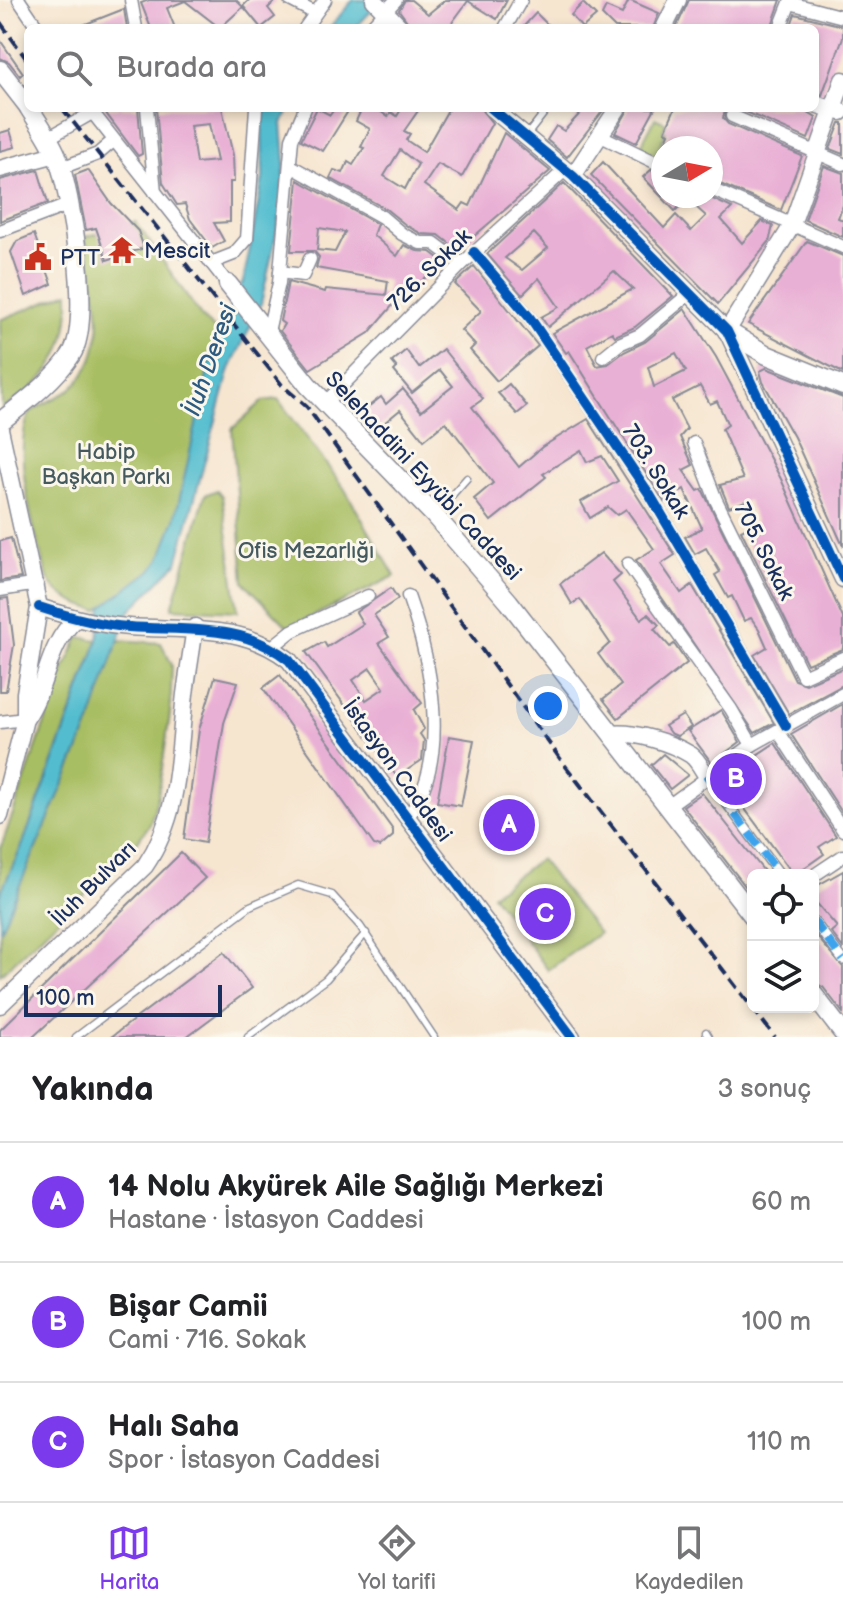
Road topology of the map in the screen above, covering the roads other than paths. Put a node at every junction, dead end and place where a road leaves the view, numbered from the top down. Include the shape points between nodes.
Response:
1 (19, 0) edge
2 (131, 0) edge
3 (290, 0) edge
4 (325, 0) edge
5 (521, 0) edge
6 (678, 0) edge
7 (790, 2) edge
8 (384, 5) edge
9 (315, 13) junction
10 (843, 17) edge
11 (35, 24) edge
12 (135, 24) edge
13 (308, 24) edge
14 (372, 24) edge
15 (398, 24) edge
16 (507, 24) edge
17 (666, 24) edge
18 (782, 24) edge
19 (0, 70) edge
20 (843, 80) edge
21 (24, 102) edge
22 (838, 111) edge
23 (31, 112) edge
24 (90, 112) edge
25 (92, 112) edge
26 (147, 112) edge
27 (256, 112) edge
28 (303, 112) edge
29 (496, 112) edge
30 (545, 112) edge
31 (616, 112) edge
32 (732, 116) dead end
33 (601, 136) junction
34 (525, 138) junction
35 (113, 141) junction
36 (55, 153) junction
37 (816, 154) junction
38 (651, 160) edge
39 (843, 164) edge
40 (291, 166) junction
41 (0, 169) edge
42 (567, 171) junction
43 (155, 194) junction
44 (723, 195) edge
45 (68, 205) junction
46 (791, 227) junction
47 (0, 231) edge
48 (843, 247) edge
49 (474, 252) junction
50 (310, 259) dead end
51 (211, 263) junction
52 (462, 264) junction
53 (280, 272) junction
54 (228, 284) joint
55 (689, 294) junction
56 (727, 331) junction
57 (262, 332) junction
58 (603, 357) dead end
59 (843, 386) edge
60 (325, 403) junction
61 (0, 422) edge
62 (0, 429) edge
63 (694, 443) dead end
64 (467, 478) dead end
65 (434, 515) junction
66 (628, 564) dead end
67 (843, 579) edge
68 (37, 584) junction
69 (0, 590) edge
70 (368, 596) dead end
71 (408, 596) dead end
72 (39, 607) junction
73 (83, 621) junction
74 (195, 627) junction
75 (272, 647) junction
76 (843, 658) edge
77 (843, 694) edge
78 (25, 719) junction
79 (0, 722) edge
80 (782, 728) junction
81 (612, 734) junction
82 (752, 745) junction
83 (706, 775) junction
84 (4, 786) edge
85 (668, 806) junction
86 (0, 816) edge
87 (408, 817) junction
88 (843, 830) edge
89 (843, 856) edge
90 (776, 869) edge
91 (819, 872) edge
92 (747, 908) edge
93 (819, 928) edge
94 (366, 933) junction
95 (843, 960) edge
96 (819, 1002) edge
97 (0, 1005) edge
98 (843, 1033) edge
99 (76, 1037) edge
100 (248, 1037) edge
101 (434, 1037) edge
102 (572, 1037) edge

1 - 11 street
2 - 12 street
3 - 9 street
4 - 9 street
5 - 16 street
6 - 17 street
7 - 10 street
7 - 18 street
8 - 14 street
8 - 15 street
9 - 13 street
19 - 21 main road
20 - 22 street
22 - 37 street
23 - 36 main road
24 - 36 street
25 - 35 street
26 - 43 street
27 - 51 street via 247,239 234,254
28 - 40 street via 292,139
29 - 34 street
30 - 34 lane
31 - 33 street
32 - 37 street
33 - 38 street
33 - 42 street
34 - 42 street
35 - 36 street via 98,154
35 - 43 street
36 - 41 street
36 - 45 main road
37 - 39 street
37 - 46 street
40 - 52 street via 382,217 402,234 434,243
40 - 53 street
42 - 49 street, 726. Sokak
42 - 55 street
43 - 51 street
44 - 46 street
45 - 47 street
45 - 61 main road via 80,282 77,341 37,393
46 - 48 street
46 - 56 street
49 - 52 street, 726. Sokak
49 - 80 street, 703. Sokak via 539,330 650,495
50 - 53 street via 303,275
51 - 54 street
52 - 60 street, 726. Sokak
53 - 57 street
54 - 57 main road, Selehaddini Eyyübi Caddesi
55 - 56 street
55 - 58 street via 640,335
56 - 59 main road via 767,355
56 - 67 street
57 - 60 main road, Selehaddini Eyyübi Caddesi
60 - 65 main road, Selehaddini Eyyübi Caddesi
62 - 68 street
63 - 76 street, 705. Sokak via 716,500 803,676
64 - 65 lane
65 - 81 main road, Selehaddini Eyyübi Caddesi
66 - 82 street
68 - 69 street
68 - 72 street
70 - 75 street via 292,631
71 - 87 street via 427,668 432,735 425,786
72 - 73 street, İstasyon Caddesi
72 - 78 street
73 - 74 street, İstasyon Caddesi
73 - 78 street via 57,640 36,704
74 - 75 street, İstasyon Caddesi
74 - 97 street, İluh Bulvarı via 180,768 158,846 145,866
75 - 87 street, İstasyon Caddesi via 311,686
77 - 80 street
78 - 79 street
78 - 84 street
80 - 82 street
80 - 88 street, 703. Sokak
81 - 83 street via 657,741 692,756
81 - 85 main road, Selehaddini Eyyübi Caddesi
82 - 83 street
83 - 85 street
83 - 90 street
84 - 86 street
85 - 92 main road, Selehaddini Eyyübi Caddesi
87 - 102 street, İstasyon Caddesi
89 - 91 street
93 - 95 street
94 - 99 lane via 332,895 298,885 250,906
94 - 100 lane via 326,979
94 - 101 lane
96 - 98 main road

